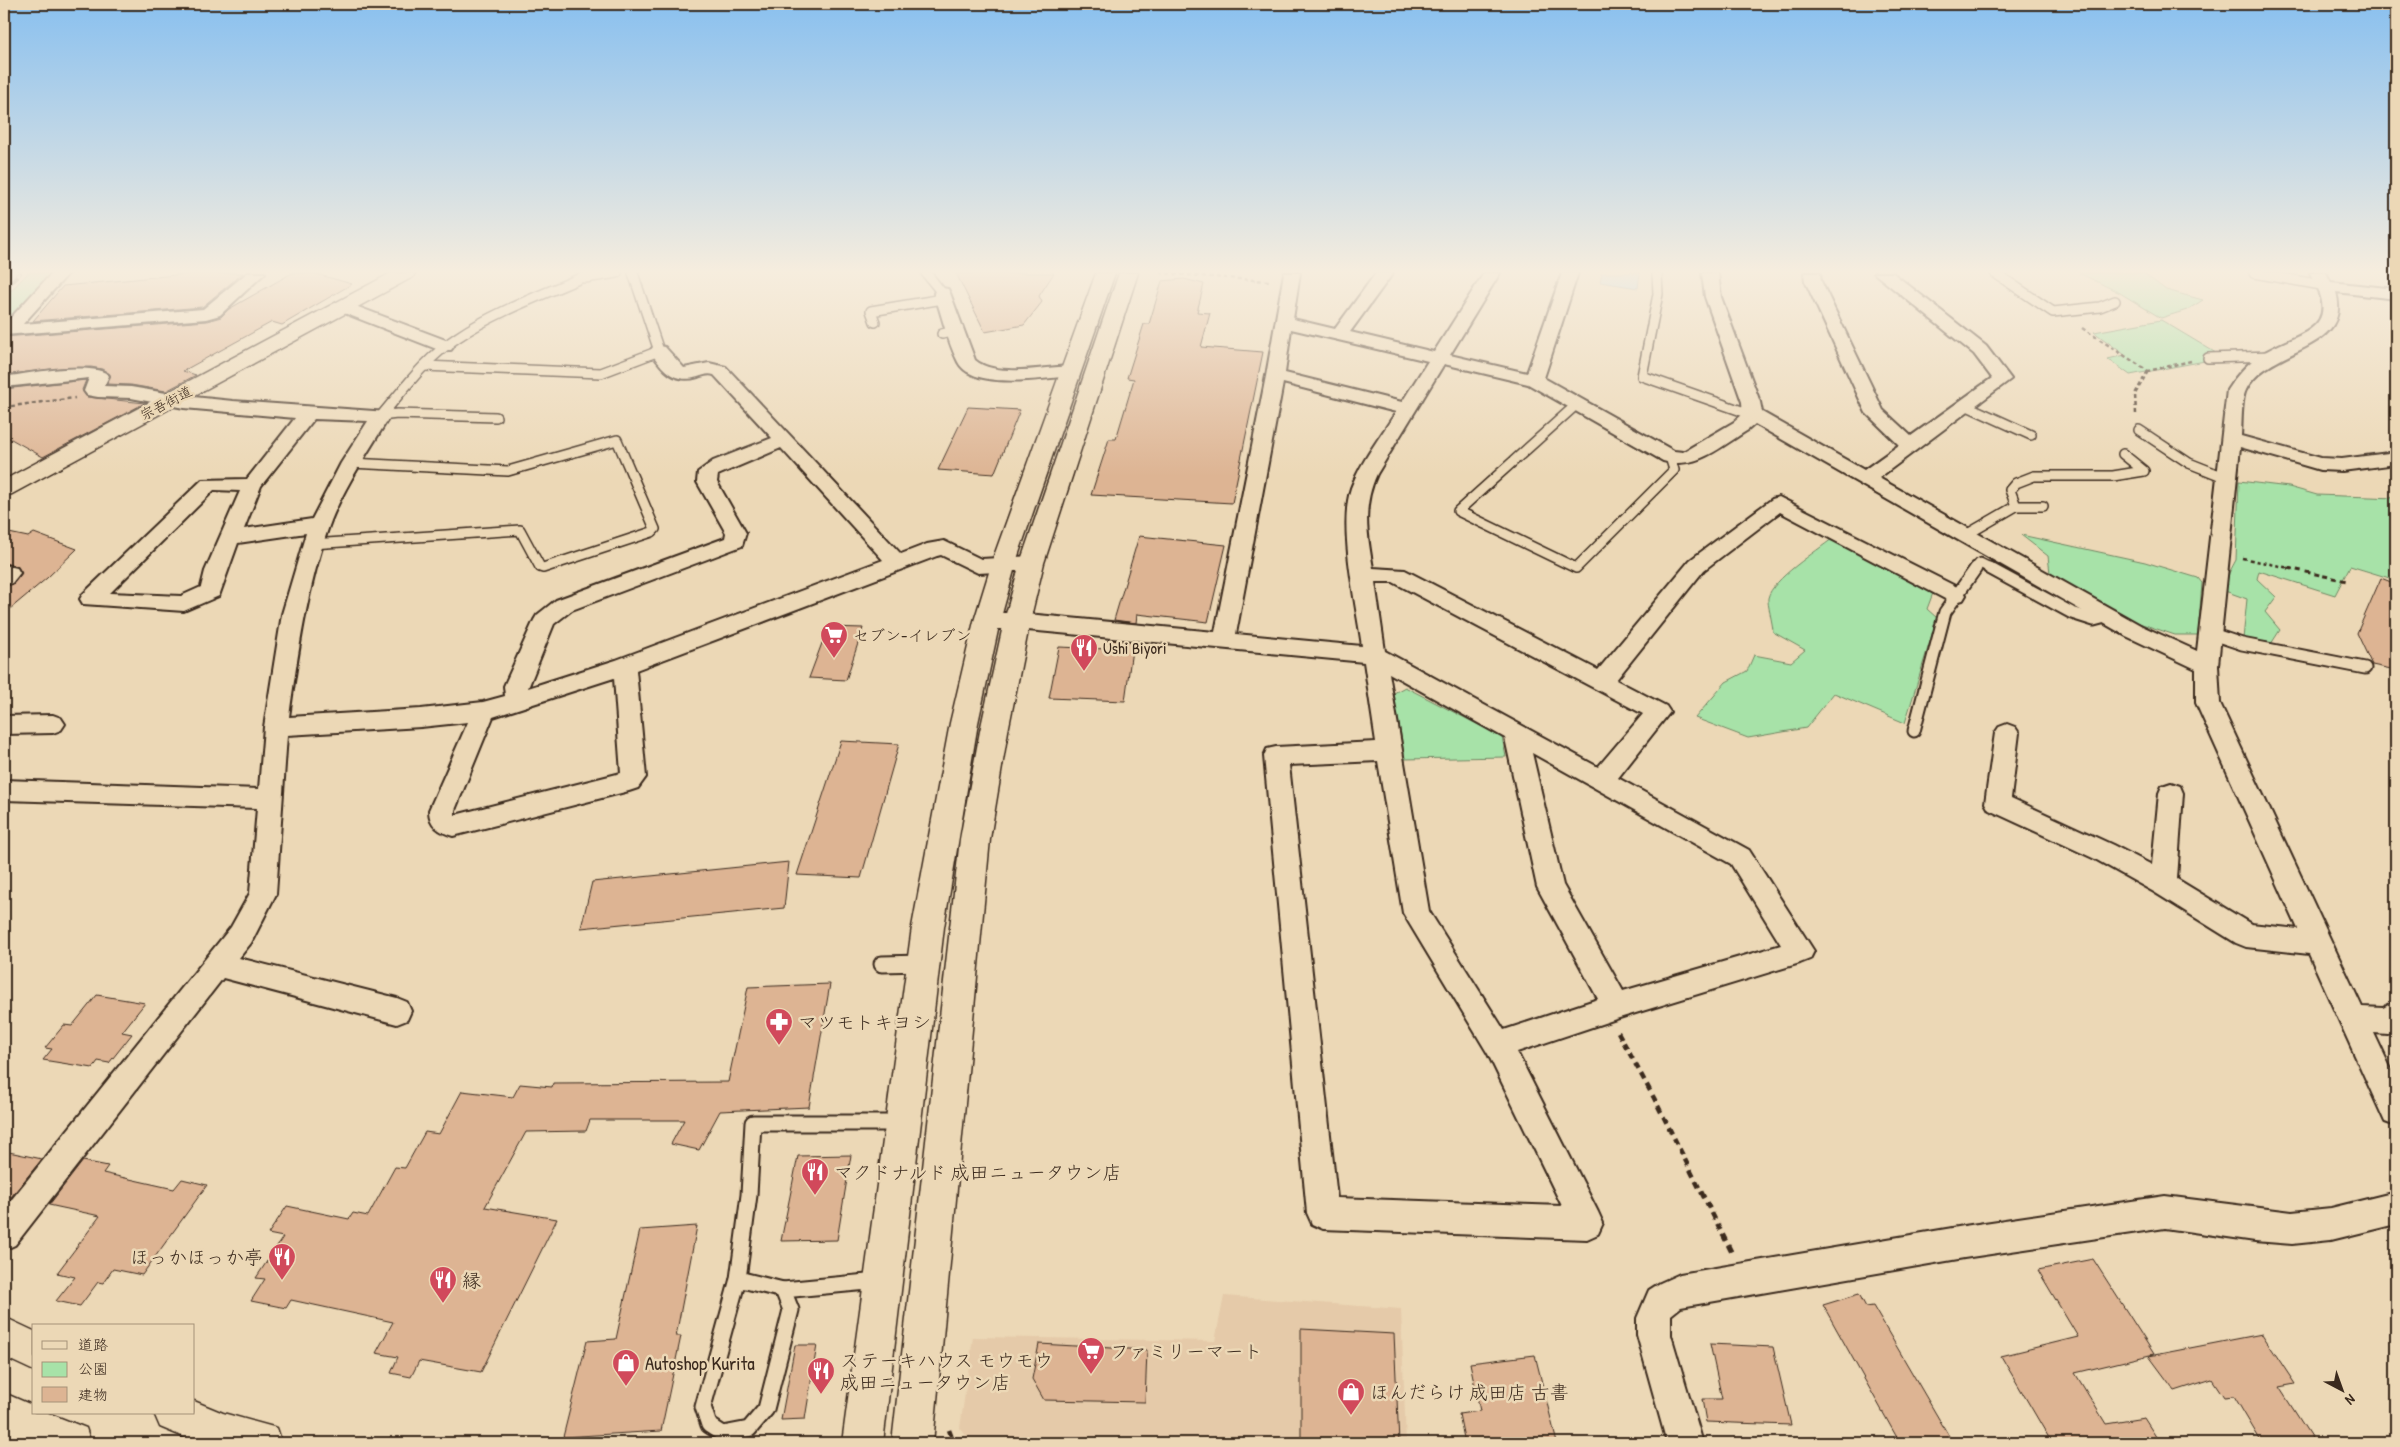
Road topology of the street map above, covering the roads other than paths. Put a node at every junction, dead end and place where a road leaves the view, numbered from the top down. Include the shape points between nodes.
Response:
1 (283, 341) edge
2 (430, 341) edge
3 (452, 341) edge
4 (655, 341) edge
5 (953, 341) edge
6 (1082, 341) edge
7 (1107, 341) edge
8 (1281, 341) edge
9 (1367, 341) edge
10 (1449, 341) edge
11 (1547, 341) edge
12 (1649, 341) edge
13 (1729, 341) edge
14 (1841, 341) edge
15 (1968, 341) edge
16 (2305, 341) edge
17 (444, 346) junction
18 (659, 351) junction
19 (2271, 356) junction
20 (1438, 358) junction
21 (2208, 358) road end
22 (424, 366) junction
23 (1071, 372) junction
24 (1275, 376) junction
25 (1534, 380) junction
26 (4, 382) edge
27 (172, 400) junction
28 (1576, 405) junction
29 (1966, 406) junction
30 (1406, 409) junction
31 (308, 414) junction
32 (1753, 415) junction
33 (381, 416) junction
34 (496, 417) dead end
35 (2139, 430) dead end
36 (2031, 435) dead end
37 (2231, 439) junction
38 (784, 440) junction
39 (1910, 445) junction
40 (2124, 454) dead end
41 (1670, 457) junction
42 (2396, 458) edge
43 (351, 463) junction
44 (1866, 478) junction
45 (2227, 478) junction
46 (252, 485) junction
47 (4, 489) edge
48 (2016, 506) junction
49 (2043, 506) dead end
50 (315, 534) junction
51 (1966, 535) junction
52 (231, 537) junction
53 (897, 562) junction
54 (1032, 563) junction
55 (1003, 564) junction
56 (4, 572) edge
57 (1362, 575) junction
58 (4, 578) edge
59 (1955, 595) junction
60 (2109, 616) junction
61 (1002, 621) junction
62 (2212, 634) junction
63 (1224, 642) junction
64 (1375, 655) junction
65 (2207, 665) junction
66 (624, 666) junction
67 (2365, 668) dead end
68 (1601, 682) junction
69 (517, 702) junction
70 (484, 711) junction
71 (53, 724) dead end
72 (4, 725) edge
73 (276, 727) junction
74 (1914, 731) dead end
75 (2007, 733) dead end
76 (1516, 734) junction
77 (1389, 751) junction
78 (1601, 781) junction
79 (4, 790) edge
80 (2171, 793) dead end
81 (270, 799) junction
82 (2163, 884) junction
83 (2317, 943) junction
84 (921, 963) junction
85 (882, 964) dead end
86 (218, 965) junction
87 (1611, 1008) junction
88 (397, 1011) dead end
89 (2396, 1014) edge
90 (2353, 1019) junction
91 (1498, 1045) junction
92 (2396, 1112) edge
93 (901, 1123) junction
94 (2396, 1208) edge
95 (4, 1234) edge
96 (738, 1279) junction
97 (883, 1280) junction
98 (783, 1290) junction
99 (4, 1337) edge
100 (32, 1350) edge
101 (4, 1412) edge
102 (176, 1414) edge
103 (71, 1443) edge
104 (262, 1443) edge
105 (862, 1443) edge
106 (912, 1443) edge
107 (1685, 1443) edge

1 - 27 main road, 宗吾街道
2 - 17 street
3 - 17 lane
4 - 18 lane
5 - 23 street via 967,362 982,373 998,376
6 - 23 main road
7 - 54 main road
8 - 24 street
9 - 20 street
10 - 20 street
11 - 25 street
12 - 32 lane via 1642,376
13 - 32 street via 1752,402
14 - 39 street via 1875,413
15 - 29 street via 1980,350 2002,380
16 - 19 street
17 - 22 lane
18 - 22 lane via 601,373
18 - 38 street via 676,372 686,374 709,367 720,371
19 - 21 lane
19 - 37 street via 2236,390
20 - 25 street
20 - 30 street
22 - 33 lane
23 - 55 main road
24 - 30 street
24 - 63 street
25 - 28 street
26 - 27 street via 97,374 100,381 93,391 127,391
27 - 31 street
27 - 47 main road, 宗吾街道
28 - 41 street
28 - 41 lane via 1458,511 1576,568 1674,470
29 - 36 lane
29 - 39 street
30 - 57 street via 1361,487 1355,514
31 - 33 street
31 - 46 street
32 - 41 street via 1741,426 1687,458
32 - 44 street
33 - 34 lane
33 - 43 street
35 - 45 lane via 2188,463
37 - 42 street via 2320,464 2342,465
37 - 45 street
38 - 53 street
38 - 69 street via 708,472 707,482 736,533 735,541 552,612 545,620 516,686
39 - 44 street
40 - 48 lane via 2144,472 2113,476 2034,476 2016,483 2010,490
43 - 50 street
43 - 50 lane via 508,471 617,440 655,529 543,568 520,530
44 - 51 street
45 - 62 street
46 - 52 street
46 - 52 street via 208,484 91,599 184,604 211,591
48 - 49 lane
48 - 51 lane
50 - 52 street
50 - 73 street via 286,645
51 - 60 street
53 - 55 street via 944,548 978,566
53 - 66 street
54 - 55 street
54 - 61 main road
55 - 61 main road
56 - 58 street via 9,573
57 - 64 street
57 - 68 street via 1397,575
59 - 60 lane via 1980,563 2072,613 2094,620
59 - 68 street via 1779,503 1698,565
59 - 74 lane via 1945,612
60 - 65 street
61 - 63 street
61 - 84 main road via 959,748
61 - 106 main road via 996,722 975,838
62 - 65 street
62 - 67 lane via 2242,644
63 - 64 street
64 - 76 street
64 - 77 street
65 - 83 street via 2208,703
66 - 69 street
66 - 70 street via 634,777 629,781 453,826 445,822 442,810
68 - 78 street via 1658,712
69 - 70 street
70 - 73 street
71 - 72 street
73 - 81 street
75 - 82 street via 1998,803 2104,852
76 - 78 street
76 - 87 street via 1550,887
77 - 91 street via 1416,913
77 - 91 street via 1276,756 1323,1213 1587,1223
78 - 87 street via 1740,857 1800,951
79 - 81 street
80 - 82 street
81 - 86 street via 263,894 242,935
82 - 83 street via 2246,935
83 - 90 street
84 - 85 lane
84 - 93 main road
86 - 88 street
86 - 95 street
87 - 91 street
89 - 90 street via 2388,1021
90 - 92 street
93 - 96 lane via 753,1124 749,1195
93 - 97 main road
94 - 107 street via 2311,1227 2236,1222 2164,1212 1964,1242 1680,1291 1666,1296 1656,1308 1654,1335
96 - 98 lane
96 - 98 lane via 704,1407 709,1426 723,1434 749,1429 766,1409 791,1310
97 - 98 lane
97 - 105 main road
99 - 100 main road
101 - 103 main road
102 - 104 main road via 223,1433

